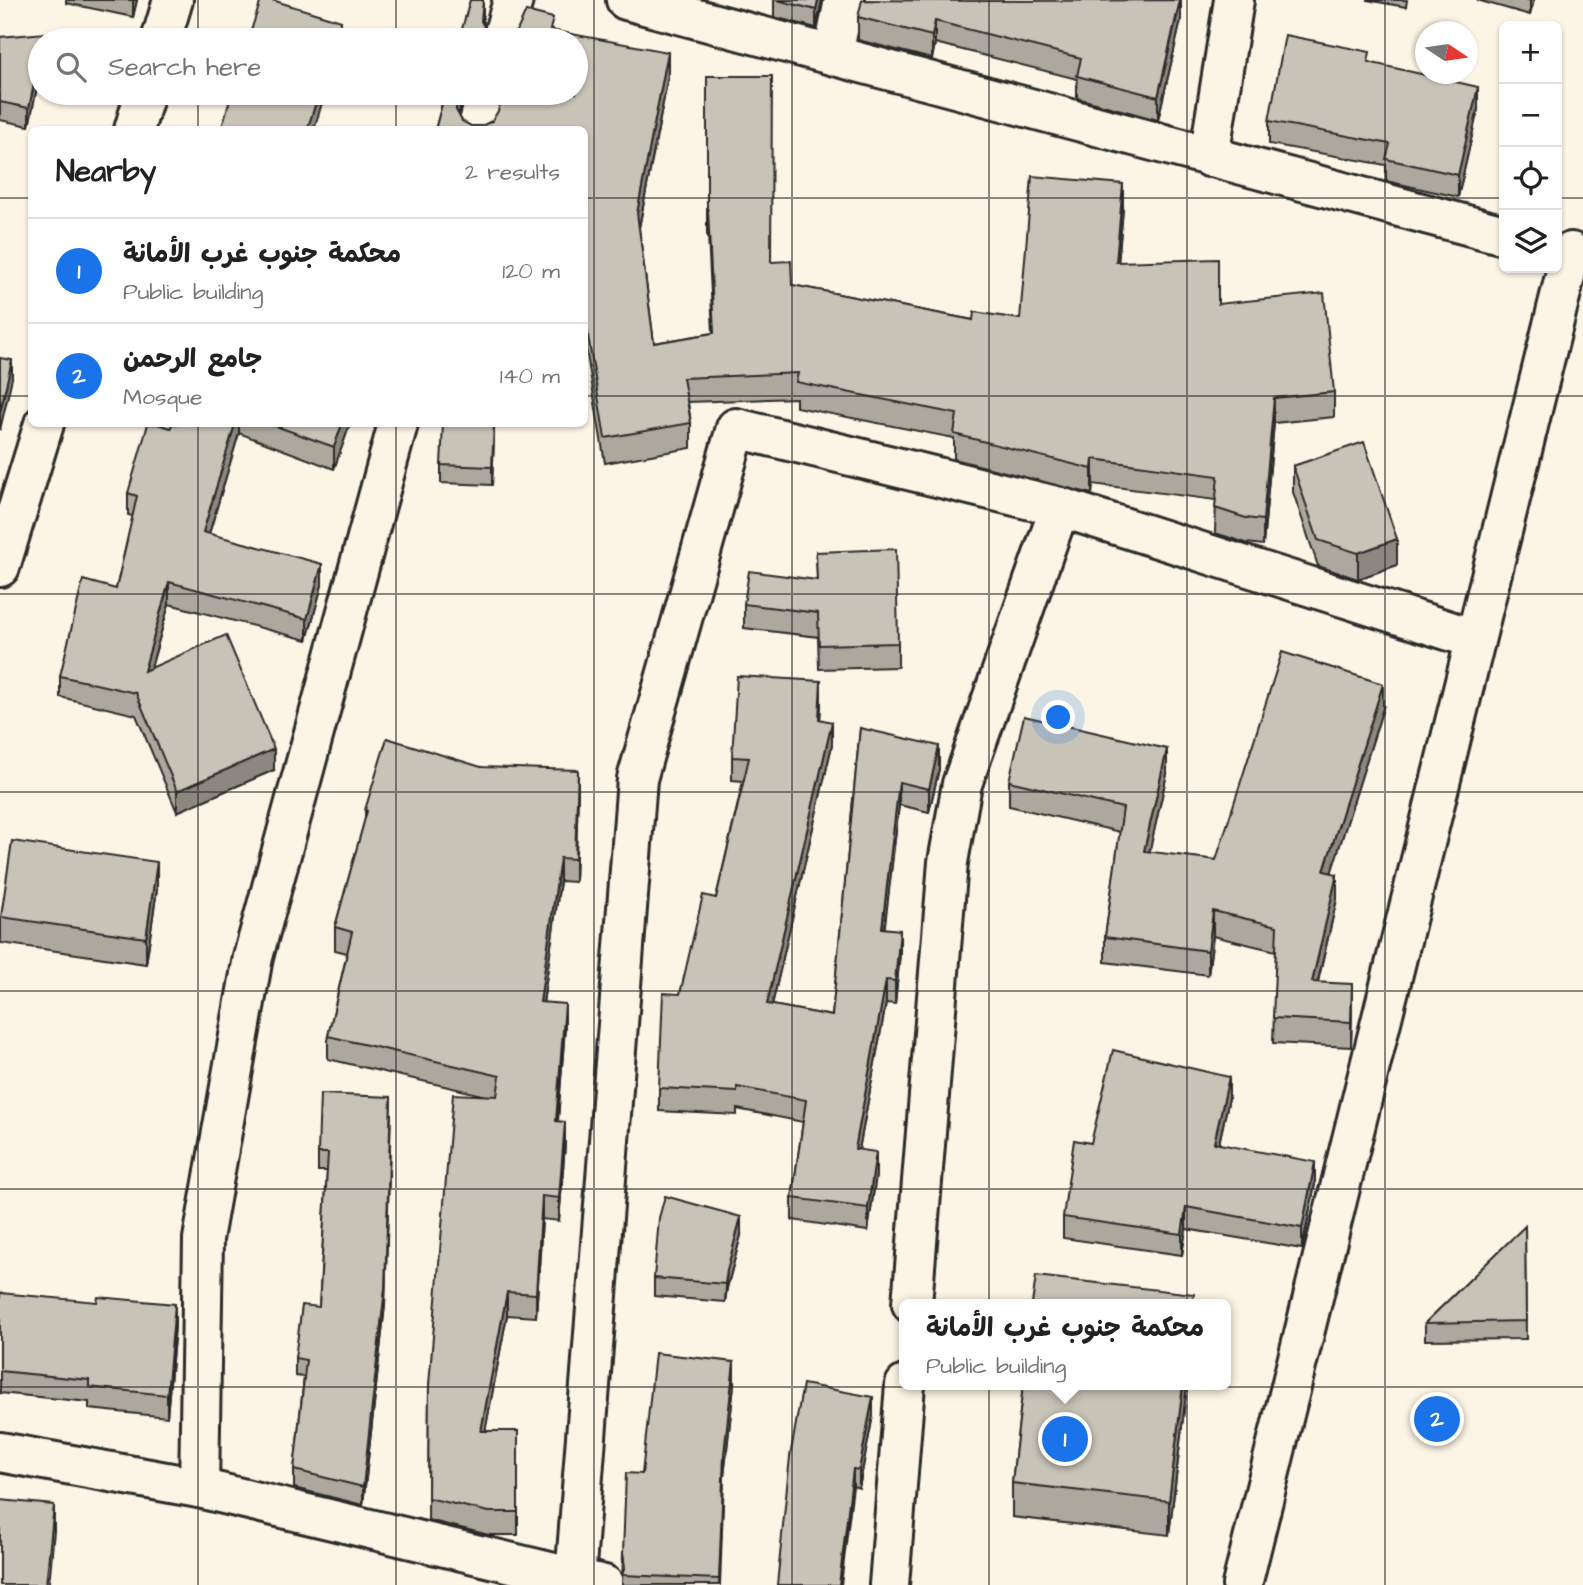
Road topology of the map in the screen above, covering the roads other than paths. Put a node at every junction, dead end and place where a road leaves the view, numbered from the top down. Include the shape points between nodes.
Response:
1 (173, 0) edge
2 (513, 0) edge
3 (626, 0) edge
4 (844, 0) edge
5 (1234, 0) edge
6 (165, 28) edge
7 (505, 28) edge
8 (833, 55) junction
9 (141, 105) edge
10 (484, 105) edge
11 (135, 126) edge
12 (478, 126) edge
13 (1209, 157) junction
14 (1499, 234) edge
15 (1570, 252) edge
16 (43, 427) edge
17 (396, 427) edge
18 (1060, 507) junction
19 (0, 567) edge
20 (1475, 639) junction
21 (912, 1299) edge
22 (905, 1390) edge
23 (0, 1452) edge
24 (199, 1488) junction
25 (589, 1582) edge
26 (889, 1585) edge
27 (1242, 1585) edge

1 - 6 street
2 - 7 street
3 - 8 street
4 - 8 street
5 - 13 street
8 - 13 street
9 - 11 street
10 - 12 street
13 - 14 street
15 - 20 street
16 - 19 street
17 - 24 street via 253,957 203,1239
18 - 20 street
18 - 21 street via 962,784 948,862
18 - 25 street via 736,428 637,779
20 - 27 street
22 - 26 street
23 - 24 street
24 - 25 street

